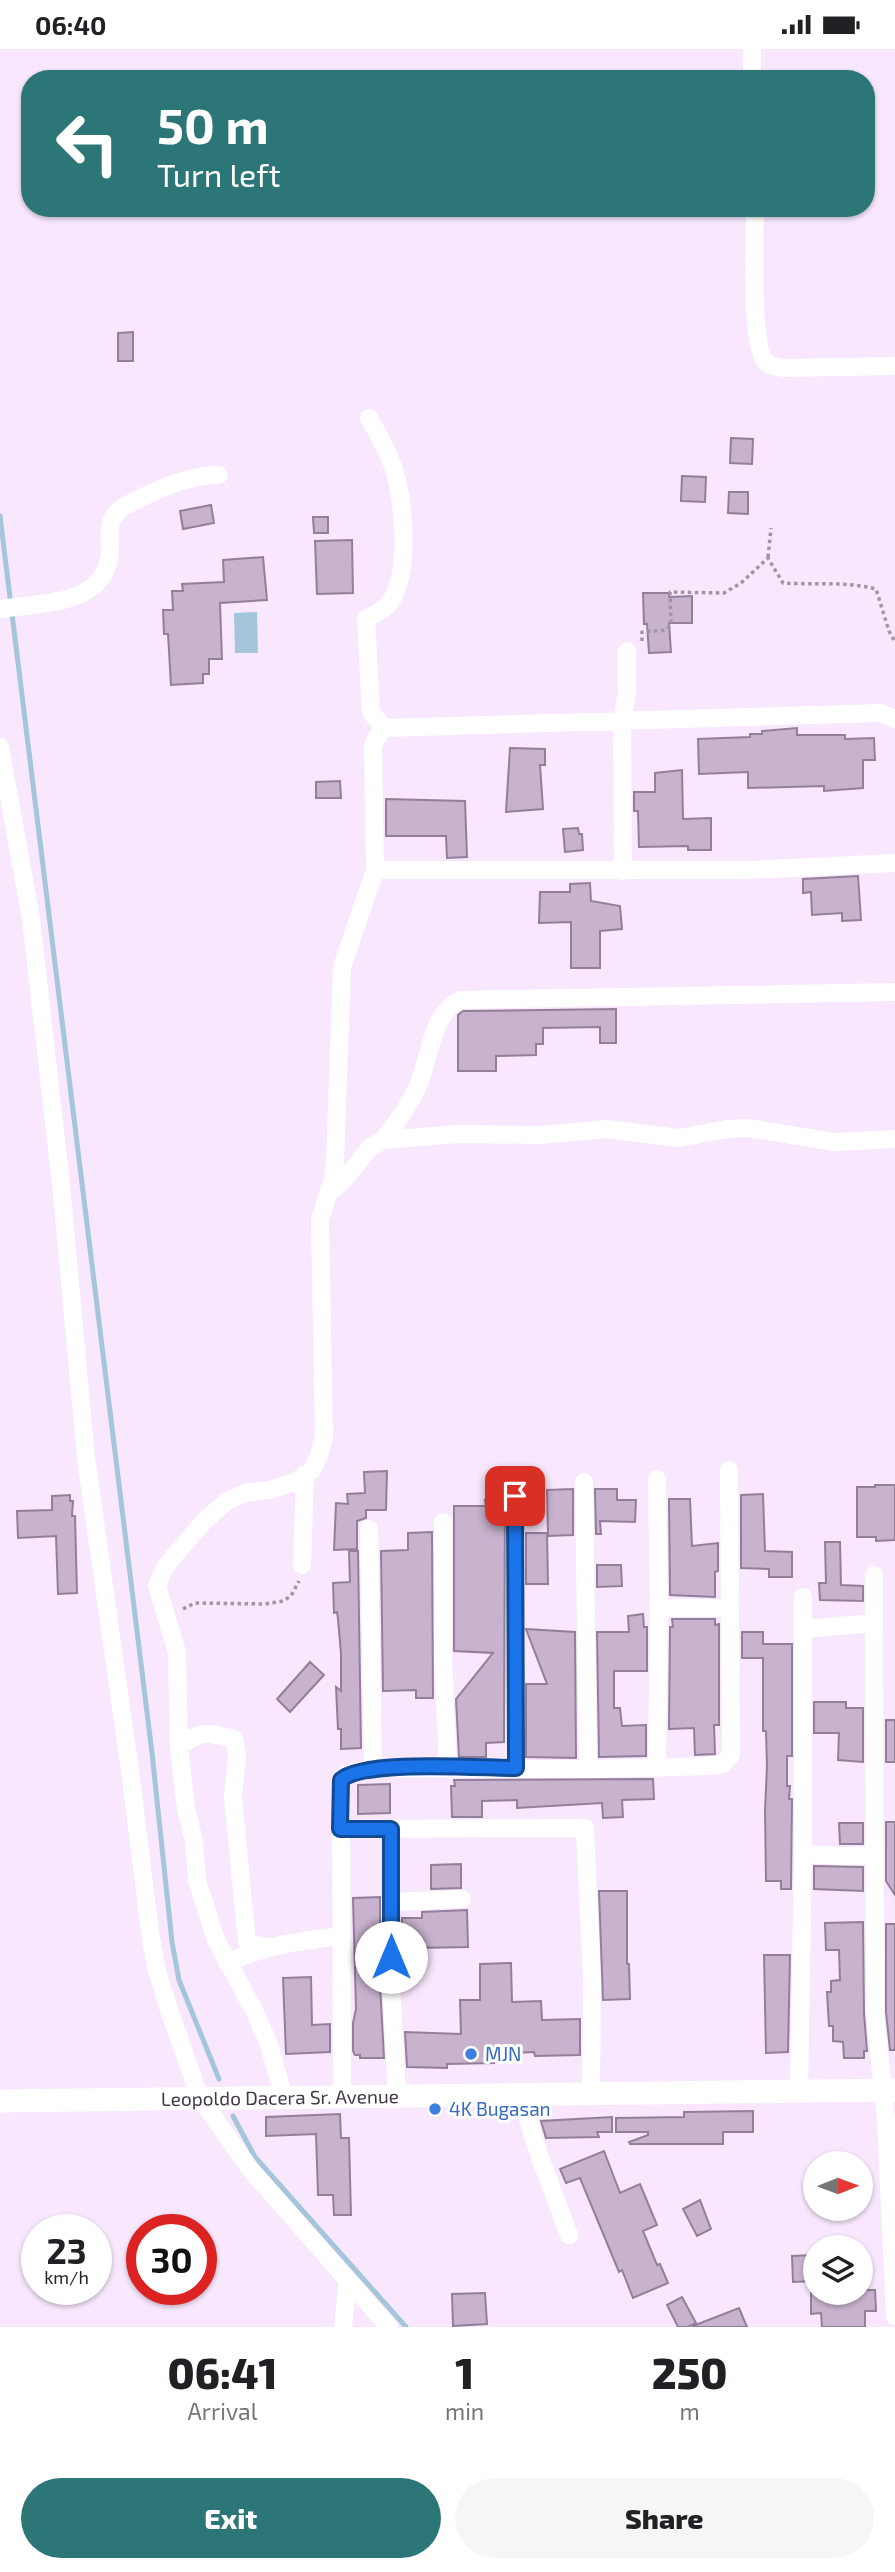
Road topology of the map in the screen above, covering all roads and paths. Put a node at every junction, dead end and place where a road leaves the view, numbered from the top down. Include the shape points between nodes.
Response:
1 (752, 49) edge
2 (752, 70) edge
3 (755, 217) edge
4 (895, 366) edge
5 (369, 418) dead end
6 (219, 475) dead end
7 (771, 528) dead end
8 (768, 559) junction
9 (0, 609) edge
10 (895, 642) edge
11 (627, 655) joint
12 (895, 719) edge
13 (622, 721) junction
14 (384, 728) junction
15 (0, 747) edge
16 (895, 863) edge
17 (375, 870) junction
18 (623, 871) junction
19 (895, 992) edge
20 (895, 1139) edge
21 (383, 1140) junction
22 (329, 1193) junction
23 (729, 1470) dead end
24 (305, 1475) junction
25 (657, 1479) dead end
26 (584, 1482) dead end
27 (515, 1496) dead end
28 (443, 1522) dead end
29 (369, 1529) dead end
30 (302, 1565) joint
31 (874, 1575) dead end
32 (803, 1597) dead end
33 (659, 1608) junction
34 (730, 1608) junction
35 (168, 1620) junction
36 (874, 1623) junction
37 (803, 1629) junction
38 (179, 1747) junction
39 (373, 1768) junction
40 (448, 1768) junction
41 (516, 1768) junction
42 (657, 1768) junction
43 (588, 1769) junction
44 (340, 1829) junction
45 (391, 1829) junction
46 (803, 1854) junction
47 (875, 1855) junction
48 (462, 1899) dead end
49 (391, 1902) junction
50 (341, 1936) junction
51 (268, 1947) junction
52 (227, 1963) junction
53 (888, 2090) edge
54 (799, 2091) junction
55 (591, 2093) junction
56 (520, 2094) junction
57 (397, 2095) junction
58 (342, 2096) junction
59 (284, 2097) junction
60 (201, 2098) junction
61 (0, 2101) edge
62 (569, 2235) dead end
63 (348, 2280) junction
64 (895, 2316) edge
65 (343, 2327) edge
66 (388, 2327) edge

1 - 2 street
3 - 4 street via 757,336 764,360 785,368
5 - 14 street via 390,458 404,536 392,600 366,619 371,712
6 - 9 street via 186,479 122,507 111,519 109,563 103,579 89,589 66,599
7 - 8 path
8 - 10 path via 783,583 876,589
8 - 11 path via 724,593 670,592 671,625 666,630 642,632 642,651
11 - 13 street
12 - 13 street via 881,713
13 - 14 street
13 - 18 street
14 - 17 street via 373,748
15 - 60 street via 31,919 86,1458 150,1932 168,2007
16 - 18 street
17 - 18 street
17 - 22 street via 342,967 335,1163
19 - 21 street via 460,1000 442,1016 418,1086
20 - 21 street via 835,1142 748,1128 678,1137 607,1129
21 - 22 street
22 - 24 street via 320,1219 319,1243 324,1437 312,1470
23 - 34 street
24 - 30 street
24 - 35 street via 227,1501 205,1520 158,1581
25 - 33 street
26 - 43 street
27 - 41 street
28 - 40 street
29 - 39 street
30 - 35 path via 296,1589 283,1601 195,1604
31 - 36 street
32 - 37 street
33 - 34 street
33 - 42 street
34 - 42 street via 731,1755 717,1766
35 - 38 street via 178,1660
36 - 37 street
36 - 47 street
37 - 46 street
38 - 51 street via 202,1734 234,1739 233,1797 247,1943
38 - 52 street via 197,1880
39 - 40 street
39 - 44 street via 347,1774 341,1780
40 - 41 street
41 - 43 street
42 - 43 street
44 - 45 street
44 - 50 street
45 - 49 street
45 - 55 street via 585,1828 592,1982
46 - 47 street
46 - 54 street
47 - 53 street via 875,2013
48 - 49 street
49 - 57 street
50 - 51 street
50 - 58 street
51 - 52 street
52 - 59 street via 268,2042
53 - 54 main road, Leopoldo Dacera Sr. Avenue
53 - 64 street
54 - 55 main road, Leopoldo Dacera Sr. Avenue
55 - 56 main road, Leopoldo Dacera Sr. Avenue
56 - 57 main road, Leopoldo Dacera Sr. Avenue
56 - 62 street
57 - 58 main road, Leopoldo Dacera Sr. Avenue
58 - 59 main road, Leopoldo Dacera Sr. Avenue
59 - 60 main road, Leopoldo Dacera Sr. Avenue
60 - 61 main road, Leopoldo Dacera Sr. Avenue
60 - 63 street via 251,2170
63 - 65 street
63 - 66 street

